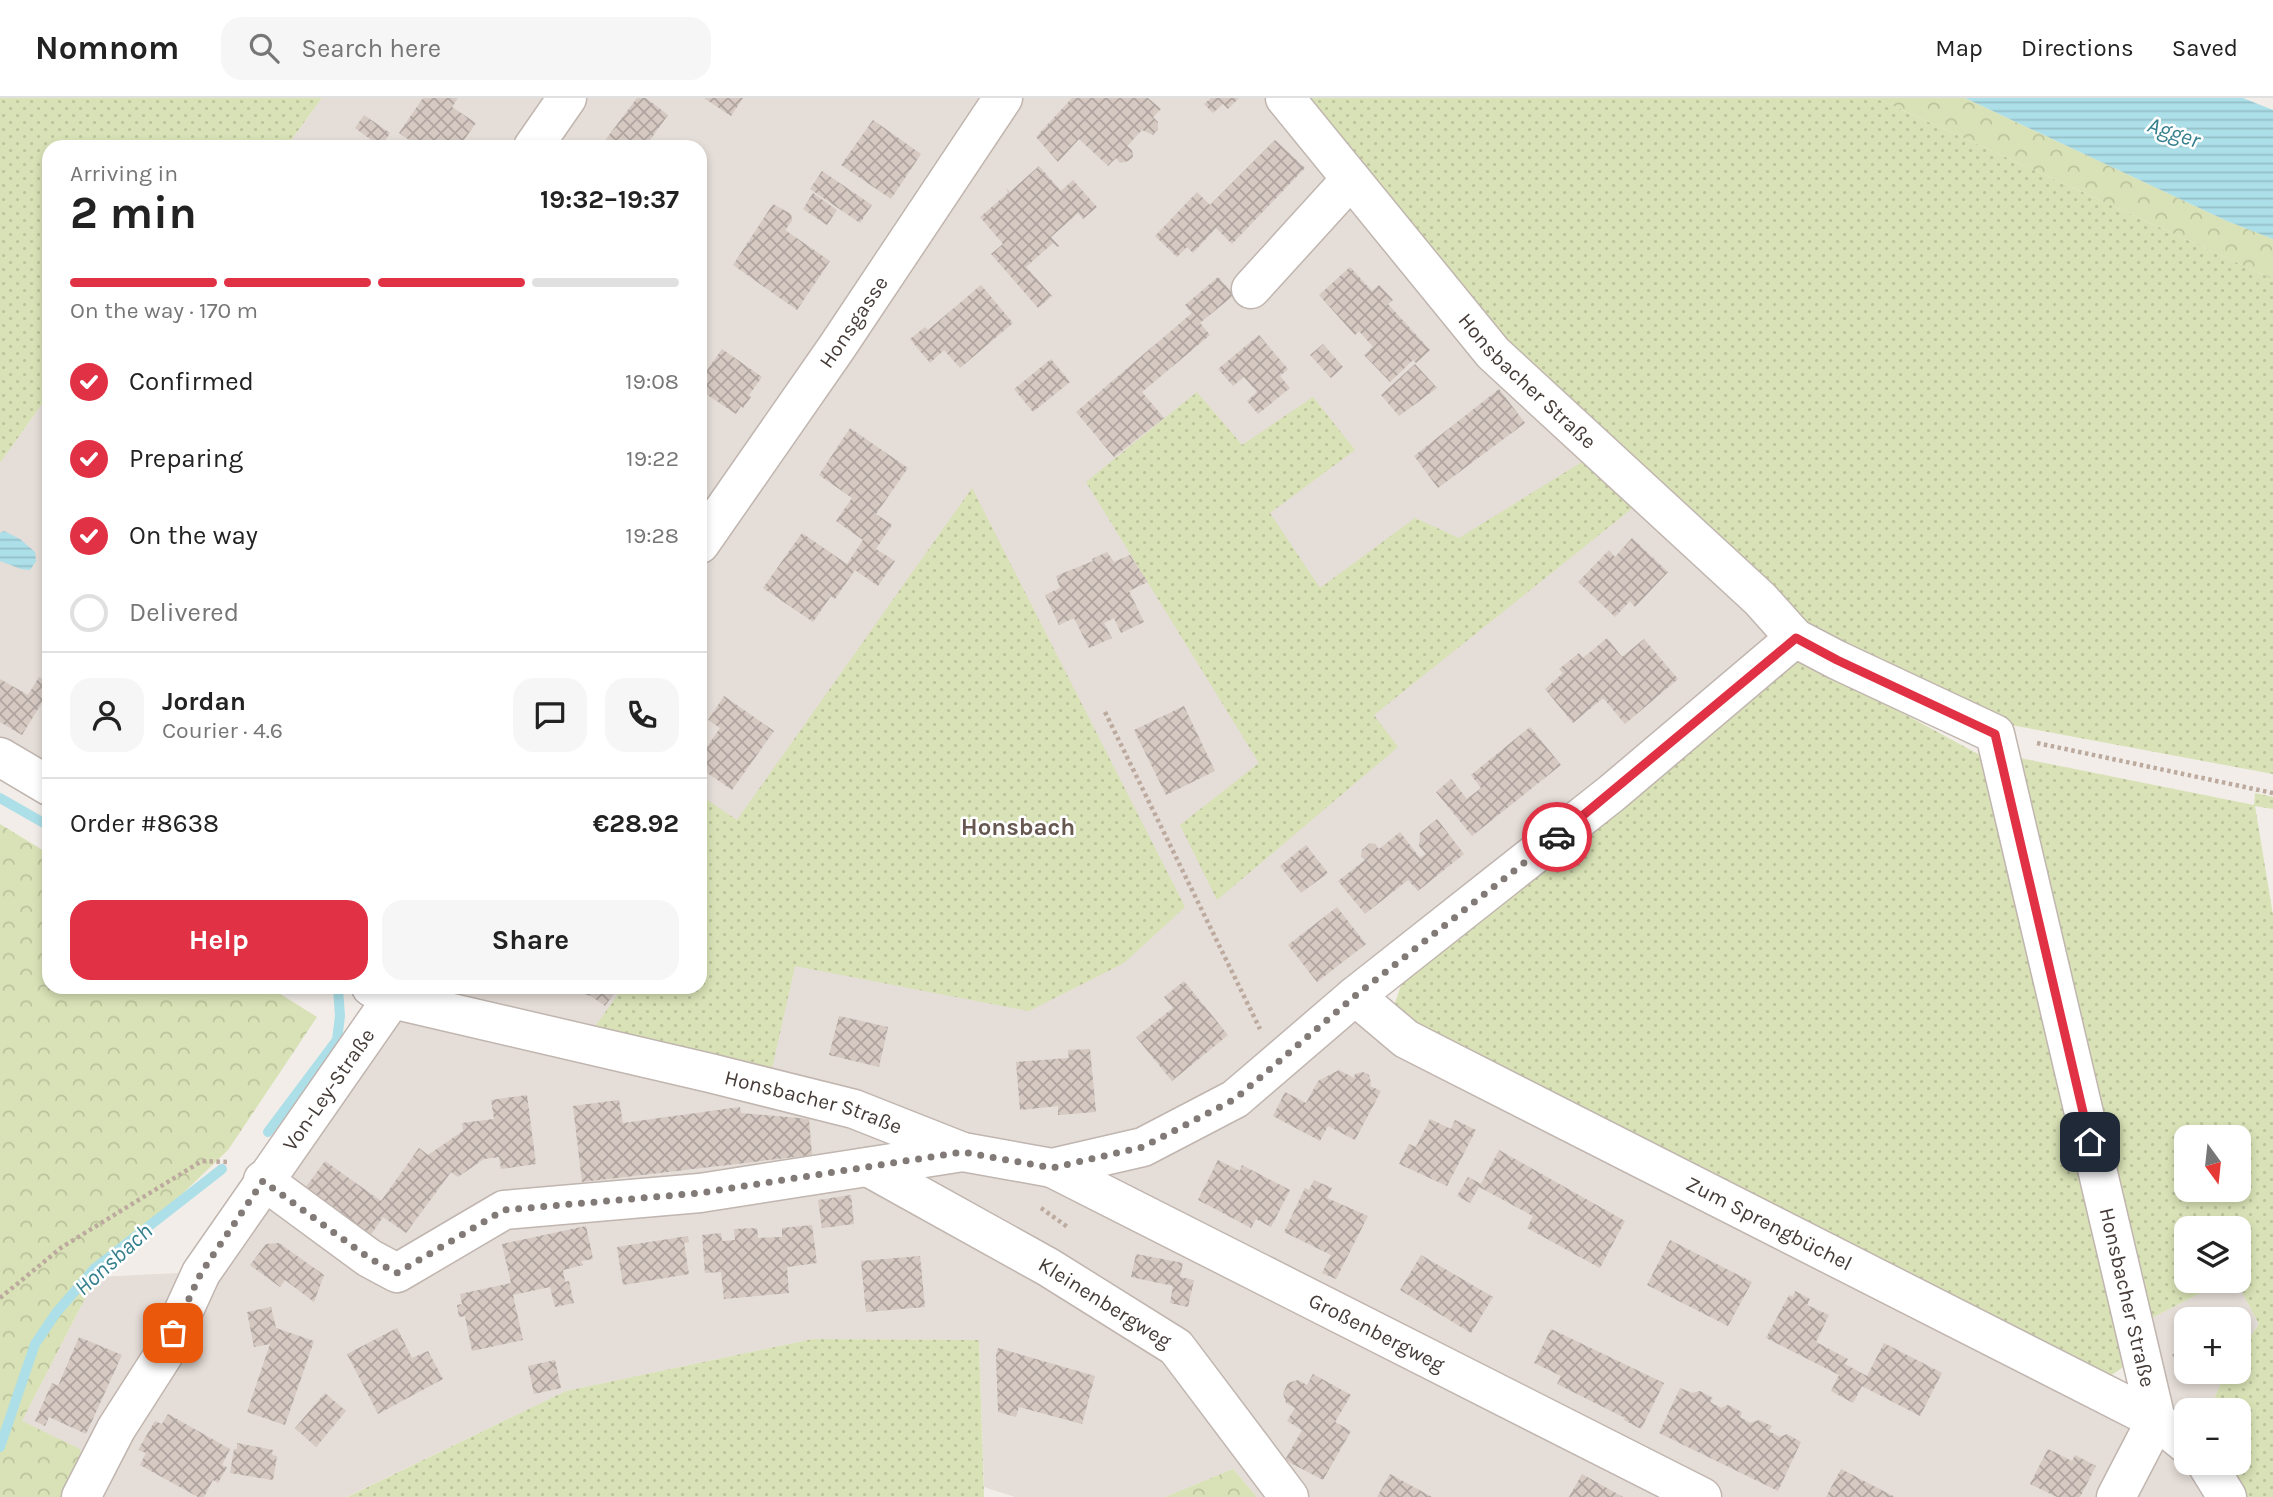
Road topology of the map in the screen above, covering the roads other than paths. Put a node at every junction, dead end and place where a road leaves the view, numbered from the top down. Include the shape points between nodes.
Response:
1 (567, 98) edge
2 (1003, 98) edge
3 (1285, 98) edge
4 (538, 140) edge
5 (1351, 179) junction
6 (1251, 289) dead end
7 (707, 534) edge
8 (1796, 638) junction
9 (0, 757) edge
10 (42, 774) edge
11 (386, 994) edge
12 (400, 994) edge
13 (1355, 996) junction
14 (963, 1152) junction
15 (868, 1167) junction
16 (1052, 1168) junction
17 (263, 1181) junction
18 (2156, 1420) junction
19 (2174, 1434) edge
20 (2213, 1475) edge
21 (81, 1497) edge
22 (1289, 1497) edge
23 (1702, 1497) edge
24 (2116, 1497) edge
25 (2227, 1497) edge

1 - 4 street
2 - 7 street, Honsgasse
3 - 5 street, Honsbacher Straße
5 - 6 street
5 - 8 street, Honsbacher Straße via 1493,353 1760,599
8 - 13 street, Honsbacher Straße via 1612,793
8 - 18 street, Honsbacher Straße via 1995,734
9 - 10 street
11 - 17 street, Von-Ley-Straße
12 - 14 street, Honsbacher Straße via 854,1109
13 - 16 street, Honsbacher Straße via 1235,1099 1143,1147
13 - 18 street, Zum Sprengbüchel via 1406,1039
14 - 15 street
14 - 16 street, Honsbacher Straße
15 - 17 street via 700,1193 504,1210 397,1273
15 - 22 street, Kleinenbergweg via 1048,1267 1176,1347
16 - 23 street, Großenbergweg
17 - 21 street, Von-Ley-Straße via 201,1273 164,1354
18 - 19 street, Zum Sprengbüchel
18 - 24 street
20 - 25 street

